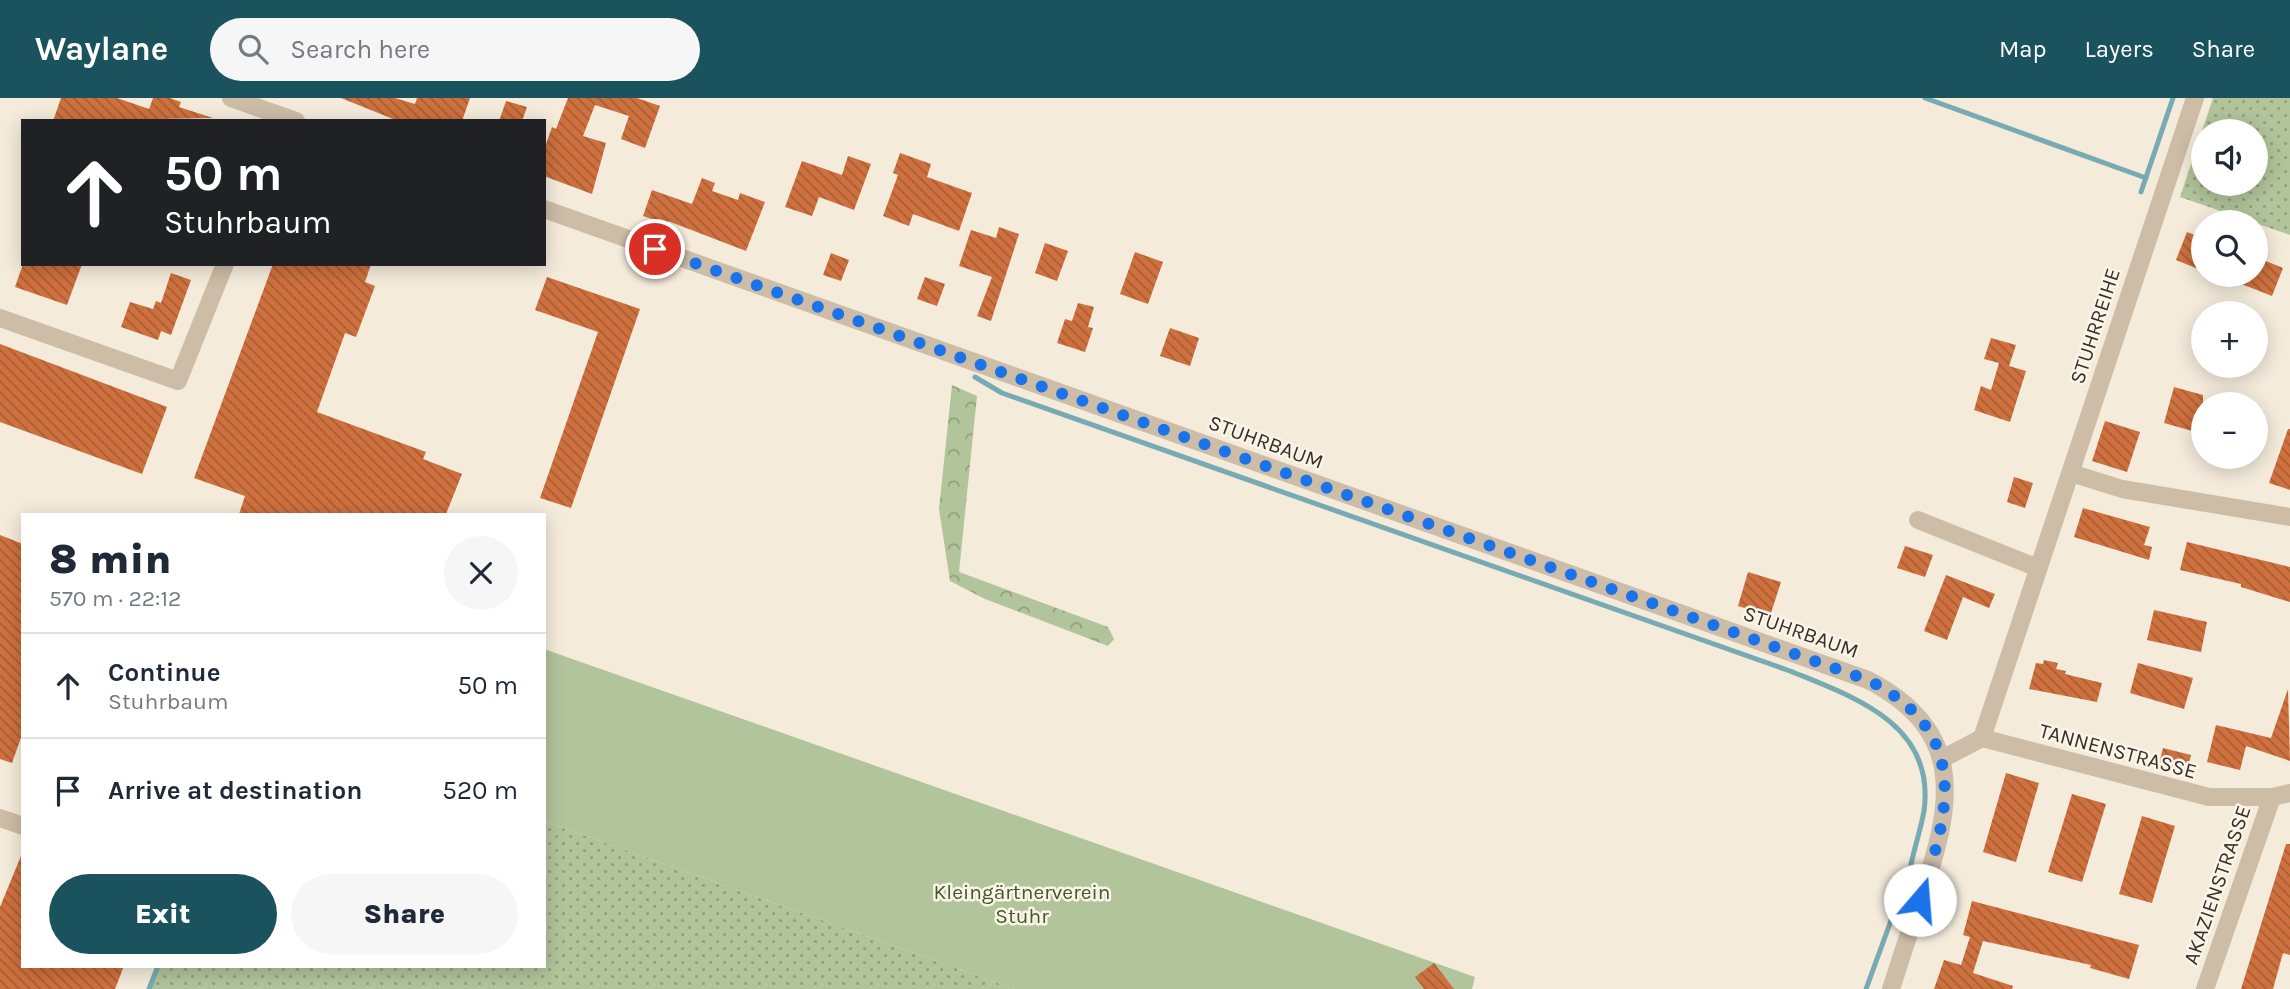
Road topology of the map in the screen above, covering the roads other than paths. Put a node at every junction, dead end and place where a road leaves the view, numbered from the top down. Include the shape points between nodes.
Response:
1 (231, 98) edge
2 (2195, 98) edge
3 (287, 119) edge
4 (546, 210) edge
5 (224, 266) edge
6 (0, 318) edge
7 (2071, 473) junction
8 (2290, 517) edge
9 (1918, 520) dead end
10 (2038, 568) junction
11 (1982, 738) junction
12 (1942, 759) junction
13 (2281, 795) edge
14 (0, 818) edge
15 (21, 825) edge
16 (1891, 989) edge
17 (2205, 989) edge

1 - 3 street
2 - 7 street, STUHRREIHE
4 - 12 street, STUHRBAUM via 1868,680 1908,705 1929,728
5 - 6 street via 178,381
7 - 8 street via 2122,489
7 - 10 street, STUHRREIHE
9 - 10 street
10 - 11 street, STUHRREIHE
11 - 12 street
11 - 13 street, TANNENSTRASSE via 2209,797
12 - 16 street, STUHRBAUM via 1946,802 1942,830
13 - 17 street, AKAZIENSTRASSE
14 - 15 street

